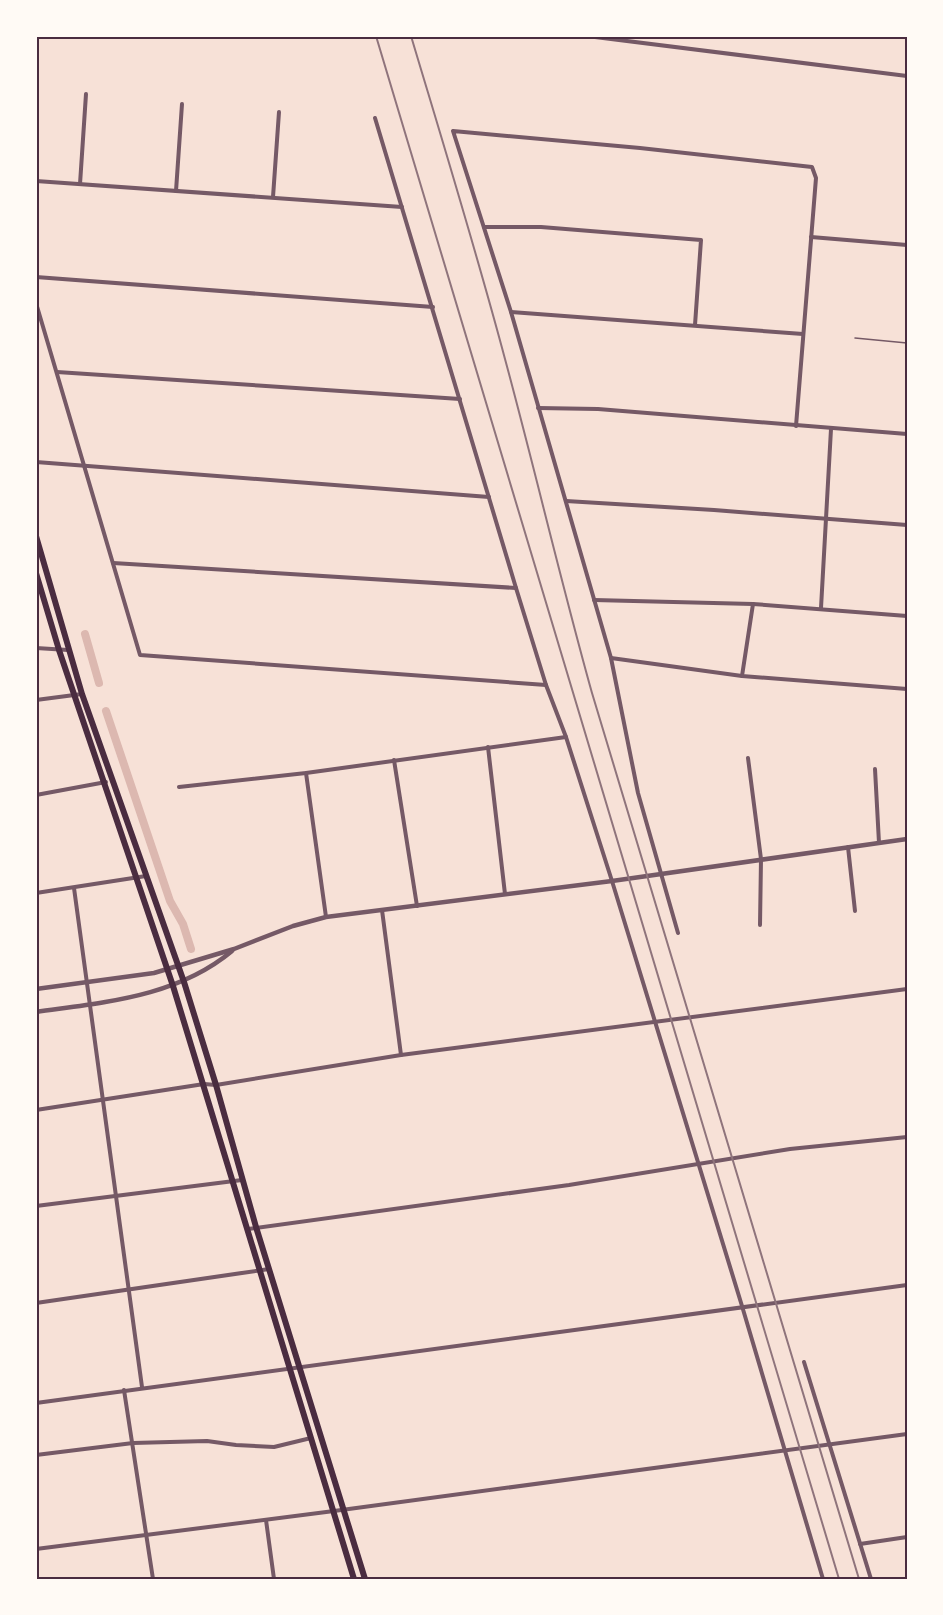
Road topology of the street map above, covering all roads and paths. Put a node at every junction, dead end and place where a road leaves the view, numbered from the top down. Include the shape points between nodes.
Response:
1 (587, 36) edge
2 (622, 38) edge
3 (907, 76) edge
4 (86, 94) dead end
5 (183, 104) dead end
6 (279, 112) dead end
7 (375, 118) dead end
8 (36, 181) edge
9 (80, 184) junction
10 (176, 190) junction
11 (273, 197) junction
12 (402, 207) junction
13 (484, 227) junction
14 (811, 237) junction
15 (907, 245) edge
16 (36, 277) edge
17 (36, 303) edge
18 (433, 307) junction
19 (511, 312) junction
20 (695, 325) junction
21 (803, 334) junction
22 (855, 338) dead end
23 (907, 343) edge
24 (56, 372) junction
25 (460, 399) junction
26 (538, 408) junction
27 (796, 426) junction
28 (831, 429) junction
29 (907, 434) edge
30 (36, 462) edge
31 (84, 465) junction
32 (489, 497) junction
33 (566, 501) junction
34 (827, 519) junction
35 (907, 525) edge
36 (36, 536) edge
37 (38, 553) edge
38 (113, 563) junction
39 (36, 573) edge
40 (516, 588) junction
41 (594, 600) junction
42 (753, 604) junction
43 (821, 608) junction
44 (907, 616) edge
45 (36, 648) edge
46 (58, 650) junction
47 (68, 650) junction
48 (611, 658) junction
49 (742, 676) junction
50 (546, 685) junction
51 (907, 689) edge
52 (82, 694) junction
53 (74, 695) junction
54 (36, 700) edge
55 (566, 737) junction
56 (488, 747) junction
57 (748, 758) dead end
58 (394, 760) junction
59 (875, 769) dead end
60 (306, 773) junction
61 (112, 780) junction
62 (104, 783) junction
63 (178, 787) dead end
64 (36, 795) edge
65 (907, 839) edge
66 (879, 843) junction
67 (848, 847) junction
68 (761, 859) junction
69 (661, 874) junction
70 (146, 876) junction
71 (137, 878) junction
72 (612, 881) junction
73 (74, 888) junction
74 (36, 893) edge
75 (505, 894) junction
76 (417, 906) junction
77 (382, 910) junction
78 (855, 911) dead end
79 (326, 917) junction
80 (760, 925) dead end
81 (678, 933) dead end
82 (234, 949) junction
83 (179, 966) junction
84 (167, 969) junction
85 (87, 982) junction
86 (184, 982) junction
87 (173, 986) junction
88 (36, 989) edge
89 (907, 989) edge
90 (90, 1005) junction
91 (36, 1012) edge
92 (654, 1022) junction
93 (400, 1055) junction
94 (204, 1084) junction
95 (216, 1085) junction
96 (104, 1101) junction
97 (36, 1110) edge
98 (907, 1137) edge
99 (697, 1164) junction
100 (243, 1180) junction
101 (234, 1182) junction
102 (116, 1196) junction
103 (36, 1206) edge
104 (256, 1227) junction
105 (248, 1229) junction
106 (269, 1269) junction
107 (261, 1270) junction
108 (907, 1285) edge
109 (129, 1290) junction
110 (36, 1303) edge
111 (742, 1306) junction
112 (804, 1362) dead end
113 (299, 1367) junction
114 (291, 1368) junction
115 (142, 1387) junction
116 (124, 1390) junction
117 (36, 1402) edge
118 (907, 1434) edge
119 (312, 1438) junction
120 (133, 1443) junction
121 (829, 1444) junction
122 (785, 1450) junction
123 (36, 1455) edge
124 (344, 1510) junction
125 (334, 1512) junction
126 (266, 1520) junction
127 (147, 1535) junction
128 (907, 1537) edge
129 (860, 1544) junction
130 (36, 1549) edge
131 (153, 1579) edge
132 (274, 1579) edge
133 (354, 1579) edge
134 (365, 1579) edge
135 (823, 1579) edge
136 (871, 1579) edge

1 - 2 street
2 - 3 street
4 - 9 street
5 - 10 street
6 - 11 street
7 - 12 street
8 - 9 street
9 - 10 street
10 - 11 street
11 - 12 street
12 - 18 street
13 - 14 street via 453,131 812,167 816,178
13 - 19 street
13 - 20 street via 541,227 701,240
14 - 15 street
14 - 21 street
16 - 18 street
17 - 24 street
18 - 25 street
19 - 20 street
19 - 26 street
20 - 21 street
21 - 27 street
22 - 23 lane
24 - 25 street
24 - 31 street
25 - 32 street
26 - 27 street via 598,409
26 - 33 street
27 - 28 street
28 - 29 street
28 - 34 street
30 - 31 street
31 - 32 street
31 - 38 street
32 - 40 street
33 - 34 street
33 - 41 street
34 - 35 street
34 - 43 street
36 - 37 highway
37 - 47 highway
38 - 40 street
38 - 50 street via 140,655
39 - 46 highway
40 - 50 street
41 - 42 street
41 - 48 street
42 - 43 street
42 - 49 street
43 - 44 street
45 - 46 street
46 - 47 street
46 - 53 highway
47 - 52 highway
48 - 49 street
48 - 69 street via 638,794
49 - 51 street
50 - 55 street
52 - 53 street
52 - 61 highway
53 - 54 street
53 - 62 highway
55 - 56 street
55 - 72 street
56 - 58 street
56 - 75 street
57 - 68 street
58 - 60 street
58 - 76 street
59 - 66 street
60 - 63 street
60 - 79 street
61 - 62 street
61 - 70 highway
62 - 64 street
62 - 71 highway
65 - 66 street
66 - 67 street
67 - 68 street
67 - 78 street
68 - 69 street
68 - 80 street
69 - 72 street
69 - 81 street
70 - 71 street
70 - 83 highway
71 - 73 street
71 - 84 highway
72 - 75 street
72 - 92 street
73 - 74 street
73 - 85 street
75 - 76 street
76 - 77 street
77 - 79 street
77 - 93 street
79 - 82 street
82 - 83 street
82 - 86 street
83 - 84 street
83 - 86 highway
84 - 85 street
84 - 87 highway
85 - 88 street
85 - 90 street
86 - 87 street
86 - 95 highway
87 - 90 street
87 - 94 highway
89 - 92 street
90 - 91 street
90 - 96 street
92 - 93 street
92 - 99 street
93 - 95 street
94 - 95 street
94 - 96 street
94 - 101 highway
95 - 100 highway
96 - 97 street
96 - 102 street
98 - 99 street via 790,1149
99 - 104 street
99 - 111 street
100 - 101 street
100 - 104 highway
101 - 102 street
101 - 105 highway
102 - 103 street
102 - 109 street
104 - 105 street
104 - 106 highway
105 - 107 highway
106 - 107 street
106 - 113 highway
107 - 109 street
107 - 114 highway
108 - 111 street
109 - 110 street
109 - 115 street
111 - 113 street
111 - 122 street
112 - 121 street
113 - 114 street
113 - 124 highway
114 - 115 street
114 - 119 highway
115 - 116 street
116 - 117 street
116 - 120 street
118 - 121 street
119 - 120 street via 274,1447 207,1441
119 - 125 highway
120 - 123 street
120 - 127 street
121 - 122 street
121 - 129 street
122 - 124 street
122 - 135 street
124 - 125 street
124 - 134 highway
125 - 126 street
125 - 133 highway
126 - 127 street
126 - 132 street
127 - 130 street
127 - 131 street
128 - 129 street
129 - 136 street

